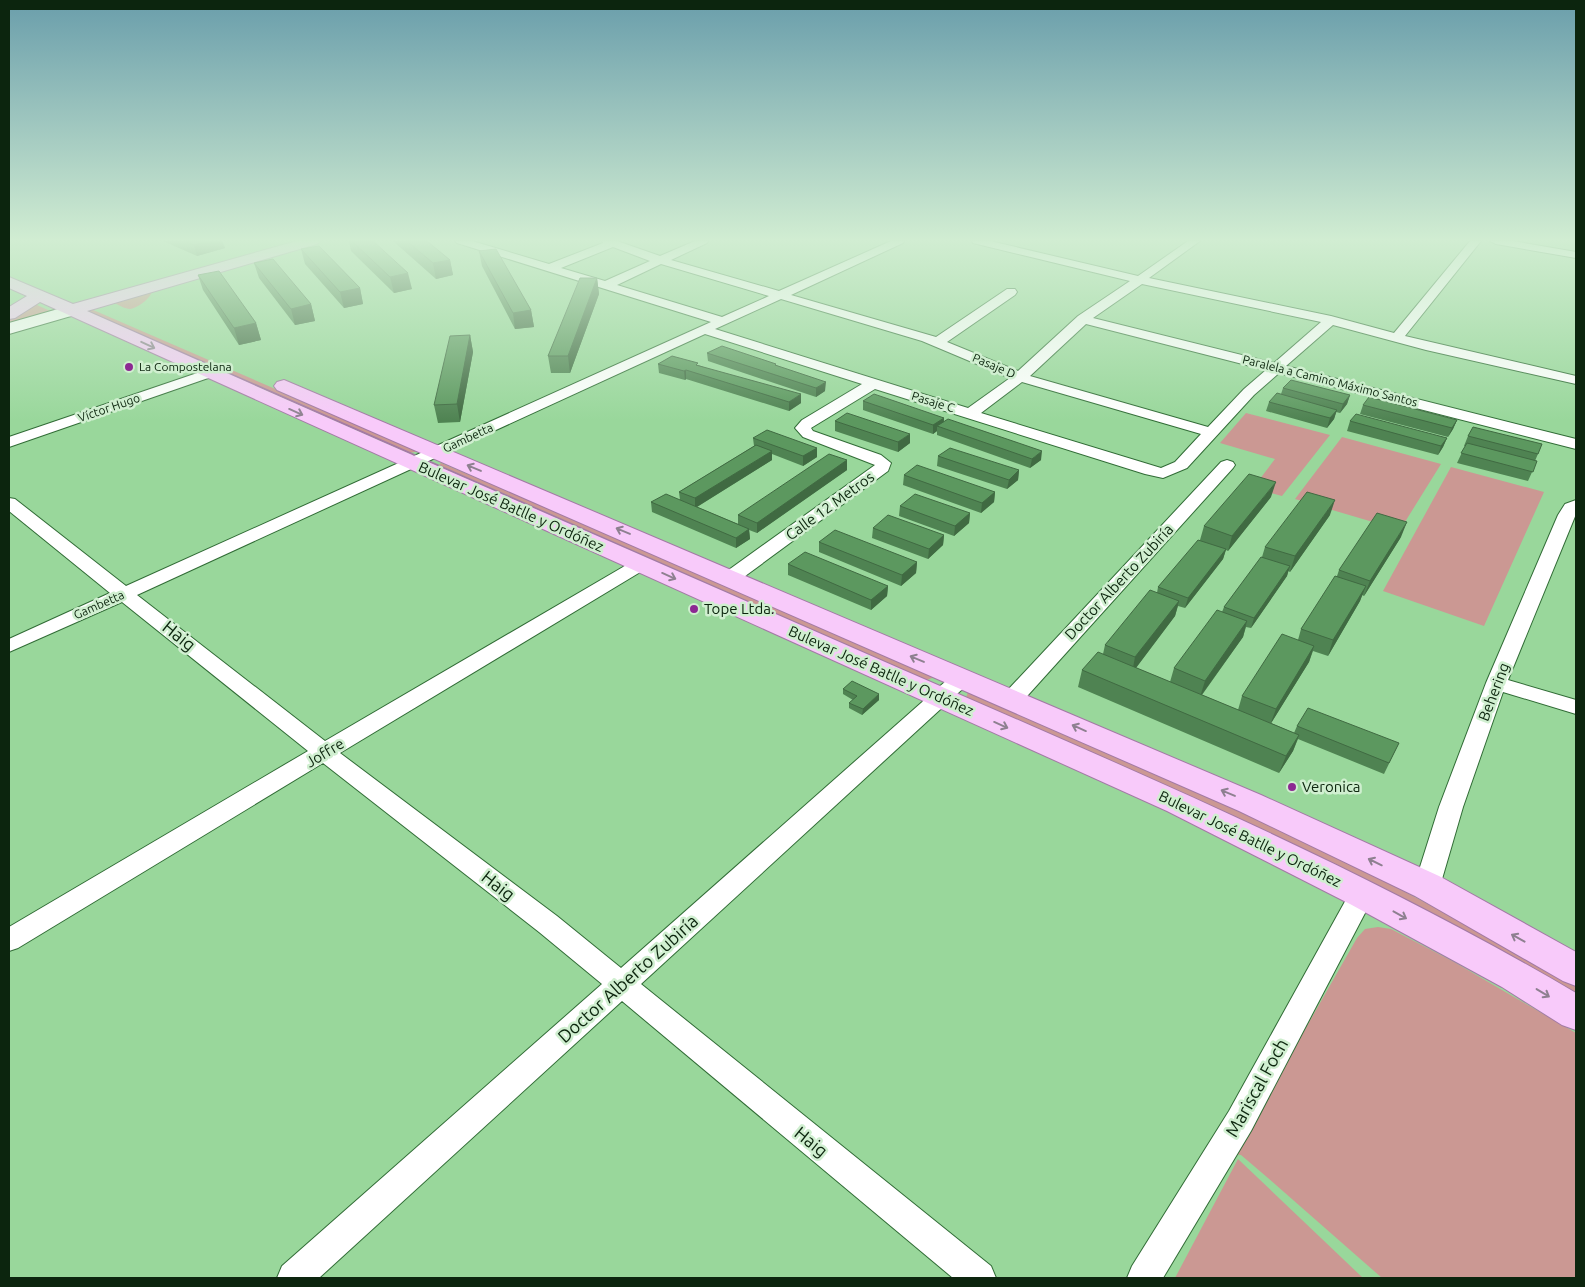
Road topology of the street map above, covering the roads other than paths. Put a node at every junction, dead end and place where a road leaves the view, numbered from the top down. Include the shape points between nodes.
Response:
1 (31, 301) edge
2 (51, 301) edge
3 (87, 301) edge
4 (104, 301) edge
5 (148, 301) edge
6 (659, 301) edge
7 (768, 301) edge
8 (798, 301) edge
9 (998, 301) edge
10 (1111, 301) edge
11 (1242, 301) edge
12 (1427, 301) edge
13 (94, 304) junction
14 (139, 308) dead end
15 (72, 310) junction
16 (9, 314) edge
17 (1084, 319) junction
18 (1331, 320) junction
19 (723, 321) junction
20 (9, 329) edge
21 (704, 330) junction
22 (1397, 337) junction
23 (938, 342) junction
24 (1276, 368) junction
25 (209, 373) junction
26 (1020, 377) junction
27 (1576, 380) edge
28 (874, 383) junction
29 (971, 413) junction
30 (1210, 432) junction
31 (9, 442) edge
32 (1576, 444) edge
33 (437, 452) junction
34 (412, 464) junction
35 (1227, 465) dead end
36 (9, 502) edge
37 (1576, 505) edge
38 (1570, 527) edge
39 (641, 564) junction
40 (730, 578) junction
41 (126, 594) junction
42 (9, 646) edge
43 (1496, 683) junction
44 (951, 688) junction
45 (1012, 699) junction
46 (1576, 707) edge
47 (325, 753) junction
48 (1427, 886) junction
49 (1362, 894) junction
50 (9, 940) edge
51 (1576, 970) edge
52 (620, 986) junction
53 (1576, 1013) edge
54 (294, 1278) edge
55 (979, 1278) edge
56 (1144, 1278) edge

1 - 16 main road
2 - 15 main road, Bulevar José Batlle y Ordóñez
3 - 13 main road, Bulevar José Batlle y Ordóñez
4 - 13 main road
5 - 14 main road
6 - 19 street
7 - 19 street, Gambetta
8 - 23 street, Pasaje D
9 - 23 street
10 - 17 street
11 - 18 street
12 - 22 street
13 - 15 main road
13 - 33 main road, Bulevar José Batlle y Ordóñez
15 - 20 main road
15 -> 25 main road, Bulevar José Batlle y Ordóñez
17 - 24 street, Paralela a Camino Máximo Santos
17 - 26 street
18 - 22 street
18 - 24 street
19 - 21 street, Gambetta
21 - 28 street, Pasaje C
21 - 33 street, Gambetta
22 - 27 street
23 - 26 street, Pasaje D
24 - 30 street
24 - 32 street, Paralela a Camino Máximo Santos
25 - 31 street, Víctor Hugo
25 -> 34 main road, Bulevar José Batlle y Ordóñez
26 - 29 street
26 - 30 street, Pasaje D
28 - 29 street, Pasaje C
28 - 40 street, Calle 12 Metros via 807,422 803,428 808,434 875,458 883,463 882,468
29 - 30 street, Pasaje C via 1151,472 1163,473 1181,465
33 - 34 street, Gambetta
40 -> 33 main road, Bulevar José Batlle y Ordóñez
34 - 39 main road, Bulevar José Batlle y Ordóñez
34 - 41 street, Gambetta
35 - 45 street, Doctor Alberto Zubiría
36 - 41 street, Haig
37 - 38 street, Behering via 1571,508
38 - 43 street, Behering
39 -> 44 main road, Bulevar José Batlle y Ordóñez
39 - 47 street, Joffre
44 -> 40 main road, Bulevar José Batlle y Ordóñez
41 - 42 street, Gambetta
41 - 47 street, Haig
43 - 46 street
43 - 48 street, Behering via 1451,807
44 - 45 main road, Bulevar José Batlle y Ordóñez
44 -> 49 main road, Bulevar José Batlle y Ordóñez
44 - 52 street, Doctor Alberto Zubiría
48 -> 45 main road, Bulevar José Batlle y Ordóñez via 1250,802
47 - 50 street, Joffre
47 - 52 street, Haig via 548,924
51 -> 48 main road, Bulevar José Batlle y Ordóñez
49 -> 53 main road, Bulevar José Batlle y Ordóñez via 1515,976
49 - 56 street, Mariscal Foch via 1240,1122
52 - 54 street, Doctor Alberto Zubiría
52 - 55 street, Haig

